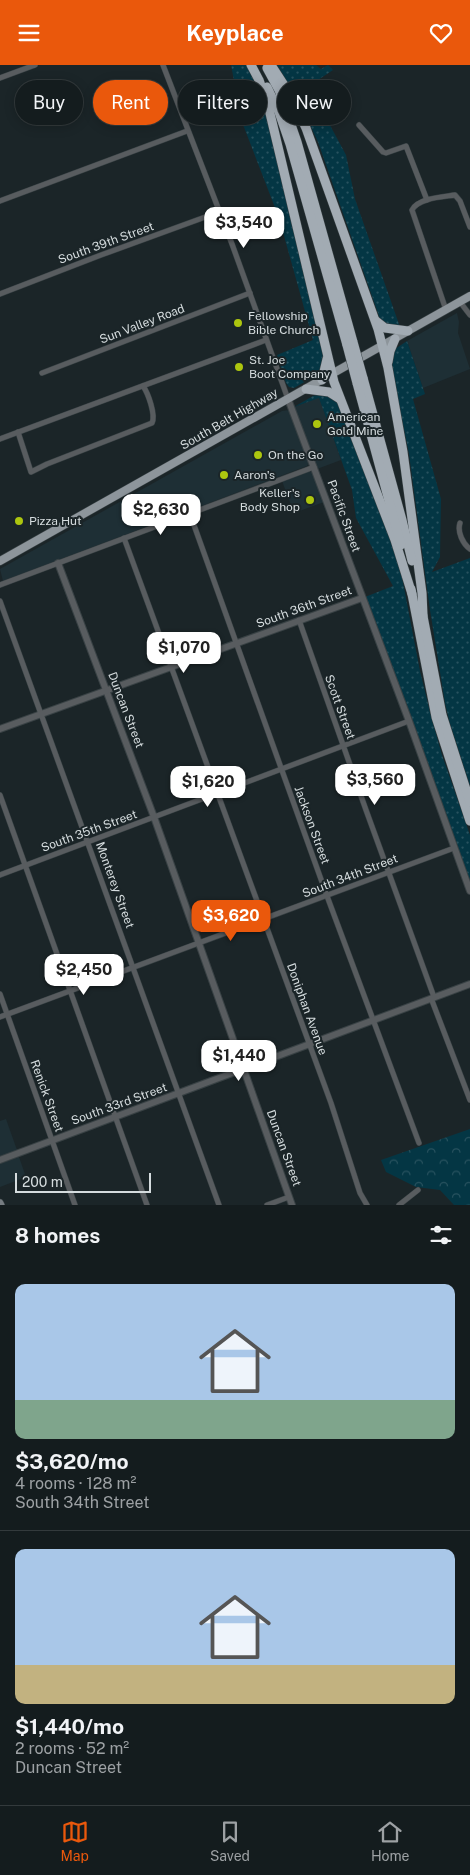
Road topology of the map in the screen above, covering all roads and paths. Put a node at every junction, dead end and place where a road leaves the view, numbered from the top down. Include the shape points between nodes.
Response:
1 (35, 65) edge
2 (163, 65) edge
3 (251, 65) edge
4 (255, 65) edge
5 (266, 65) edge
6 (271, 65) edge
7 (0, 78) edge
8 (360, 125) dead end
9 (187, 131) junction
10 (427, 200) junction
11 (0, 201) edge
12 (219, 212) junction
13 (470, 227) edge
14 (250, 293) junction
15 (0, 294) edge
16 (470, 296) edge
17 (460, 302) junction
18 (446, 309) junction
19 (470, 315) edge
20 (375, 321) junction
21 (408, 331) junction
22 (395, 339) junction
23 (266, 340) junction
24 (350, 343) junction
25 (382, 346) junction
26 (328, 356) junction
27 (388, 367) junction
28 (42, 373) dead end
29 (332, 374) junction
30 (322, 380) junction
31 (360, 380) junction
32 (143, 386) junction
33 (306, 389) junction
34 (288, 399) junction
35 (341, 400) junction
36 (18, 432) junction
37 (0, 439) edge
38 (314, 467) junction
39 (190, 514) junction
40 (460, 523) dead end
41 (124, 538) junction
42 (470, 549) edge
43 (0, 561) edge
44 (58, 563) junction
45 (0, 585) edge
46 (412, 594) junction
47 (362, 598) junction
48 (0, 601) edge
49 (423, 617) junction
50 (299, 620) junction
51 (236, 644) junction
52 (172, 667) junction
53 (106, 691) junction
54 (43, 715) junction
55 (408, 721) junction
56 (0, 729) edge
57 (344, 745) junction
58 (282, 769) junction
59 (217, 793) junction
60 (0, 795) edge
61 (470, 801) edge
62 (154, 817) junction
63 (470, 821) edge
64 (88, 841) junction
65 (454, 848) junction
66 (25, 865) junction
67 (388, 871) junction
68 (0, 875) edge
69 (470, 891) edge
70 (327, 895) junction
71 (263, 919) junction
72 (198, 944) junction
73 (134, 967) junction
74 (470, 984) edge
75 (71, 991) junction
76 (0, 994) edge
77 (433, 998) junction
78 (7, 1014) junction
79 (0, 1017) edge
80 (372, 1021) junction
81 (310, 1044) junction
82 (243, 1069) junction
83 (180, 1093) junction
84 (470, 1100) edge
85 (116, 1117) junction
86 (53, 1140) junction
87 (419, 1143) dead end
88 (0, 1160) edge
89 (418, 1190) dead end
90 (289, 1197) junction
91 (75, 1205) edge
92 (147, 1205) edge
93 (219, 1205) edge
94 (267, 1205) edge
95 (292, 1205) edge
96 (368, 1205) edge
97 (399, 1205) edge

1 - 7 street
2 - 9 street, Pacific Street
3 - 26 highway via 270,109
4 - 24 highway via 288,136
5 - 24 highway via 279,90 297,142
6 - 20 highway via 306,128
8 - 10 street via 383,153 406,146
9 - 11 street
9 - 12 street, Pacific Street
10 - 13 street via 455,195
10 - 18 street via 412,210
12 - 14 street, Pacific Street
12 - 15 street, South 39th Street
14 - 23 street, Pacific Street
14 - 28 street, Sun Valley Road
16 - 17 main road, South Belt Highway
17 - 18 main road, South Belt Highway
17 - 19 street
18 - 21 main road, South Belt Highway
20 - 21 highway via 385,328
20 - 25 highway
21 - 22 main road, South Belt Highway
22 - 25 main road, South Belt Highway
22 - 27 highway
23 - 32 street
23 - 34 street, Pacific Street
24 - 31 highway, bridge
25 - 27 highway
25 - 29 main road, South Belt Highway
26 - 29 highway
26 - 30 highway
27 - 49 highway via 404,453
29 - 30 main road, South Belt Highway
29 - 35 highway
30 - 33 main road, South Belt Highway
31 - 46 highway
31 - 49 highway via 402,520
32 - 36 street
32 - 36 street via 154,420 152,423 31,472
33 - 34 main road, South Belt Highway
33 - 35 highway via 329,392
34 - 38 street, Pacific Street
34 - 43 main road, South Belt Highway
35 - 46 highway via 395,540
36 - 37 street
38 - 39 street
38 - 47 street, Pacific Street
39 - 41 street
39 - 51 street, Jackson Street
40 - 42 street via 460,532
41 - 44 street
41 - 52 street, Doniphan Avenue
44 - 45 street
44 - 53 street, Duncan Street
46 - 63 highway via 436,717
47 - 50 street, South 36th Street
47 - 55 street, Pacific Street
48 - 54 street, Monterey Street
49 - 61 highway via 442,715
50 - 51 street, South 36th Street
50 - 57 street, Scott Street
51 - 52 street, South 36th Street
51 - 58 street, Jackson Street
52 - 53 street, South 36th Street
52 - 59 street, Doniphan Avenue
53 - 54 street, South 36th Street
53 - 62 street, Duncan Street
54 - 56 street, South 36th Street
54 - 64 street, Monterey Street
55 - 57 street, South 35th Street
55 - 65 street, Pacific Street
57 - 58 street, South 35th Street
57 - 67 street, Scott Street
58 - 59 street, South 35th Street
58 - 70 street, Jackson Street
59 - 62 street, South 35th Street
59 - 71 street, Doniphan Avenue
60 - 66 street
62 - 64 street, South 35th Street
62 - 72 street, Duncan Street
64 - 66 street, South 35th Street
64 - 73 street, Monterey Street
65 - 67 street, South 34th Street
65 - 69 street, Pacific Street
66 - 68 street, South 35th Street
66 - 75 street
67 - 70 street, South 34th Street
67 - 77 street, Scott Street
70 - 71 street, South 34th Street
70 - 80 street, Jackson Street
71 - 72 street, South 34th Street
71 - 81 street, Doniphan Avenue
72 - 73 street, South 34th Street
72 - 82 street, Duncan Street
73 - 75 street, South 34th Street
73 - 83 street, Monterey Street
74 - 77 street, South 33rd Street
75 - 78 street, South 34th Street
75 - 85 street
76 - 78 street, Renick Street
77 - 80 street, South 33rd Street
77 - 84 street, Scott Street
78 - 79 street, South 34th Street
78 - 86 street, Renick Street
80 - 81 street, South 33rd Street
80 - 87 street, Jackson Street
81 - 82 street, South 33rd Street
81 - 96 street, Doniphan Avenue via 360,1193
82 - 83 street, South 33rd Street
82 - 90 street, Duncan Street
83 - 85 street, South 33rd Street
83 - 93 street, Monterey Street
85 - 86 street, South 33rd Street
85 - 92 street
86 - 88 street, South 33rd Street
86 - 91 street, Renick Street
89 - 97 street
90 - 94 street
90 - 95 street, Duncan Street

